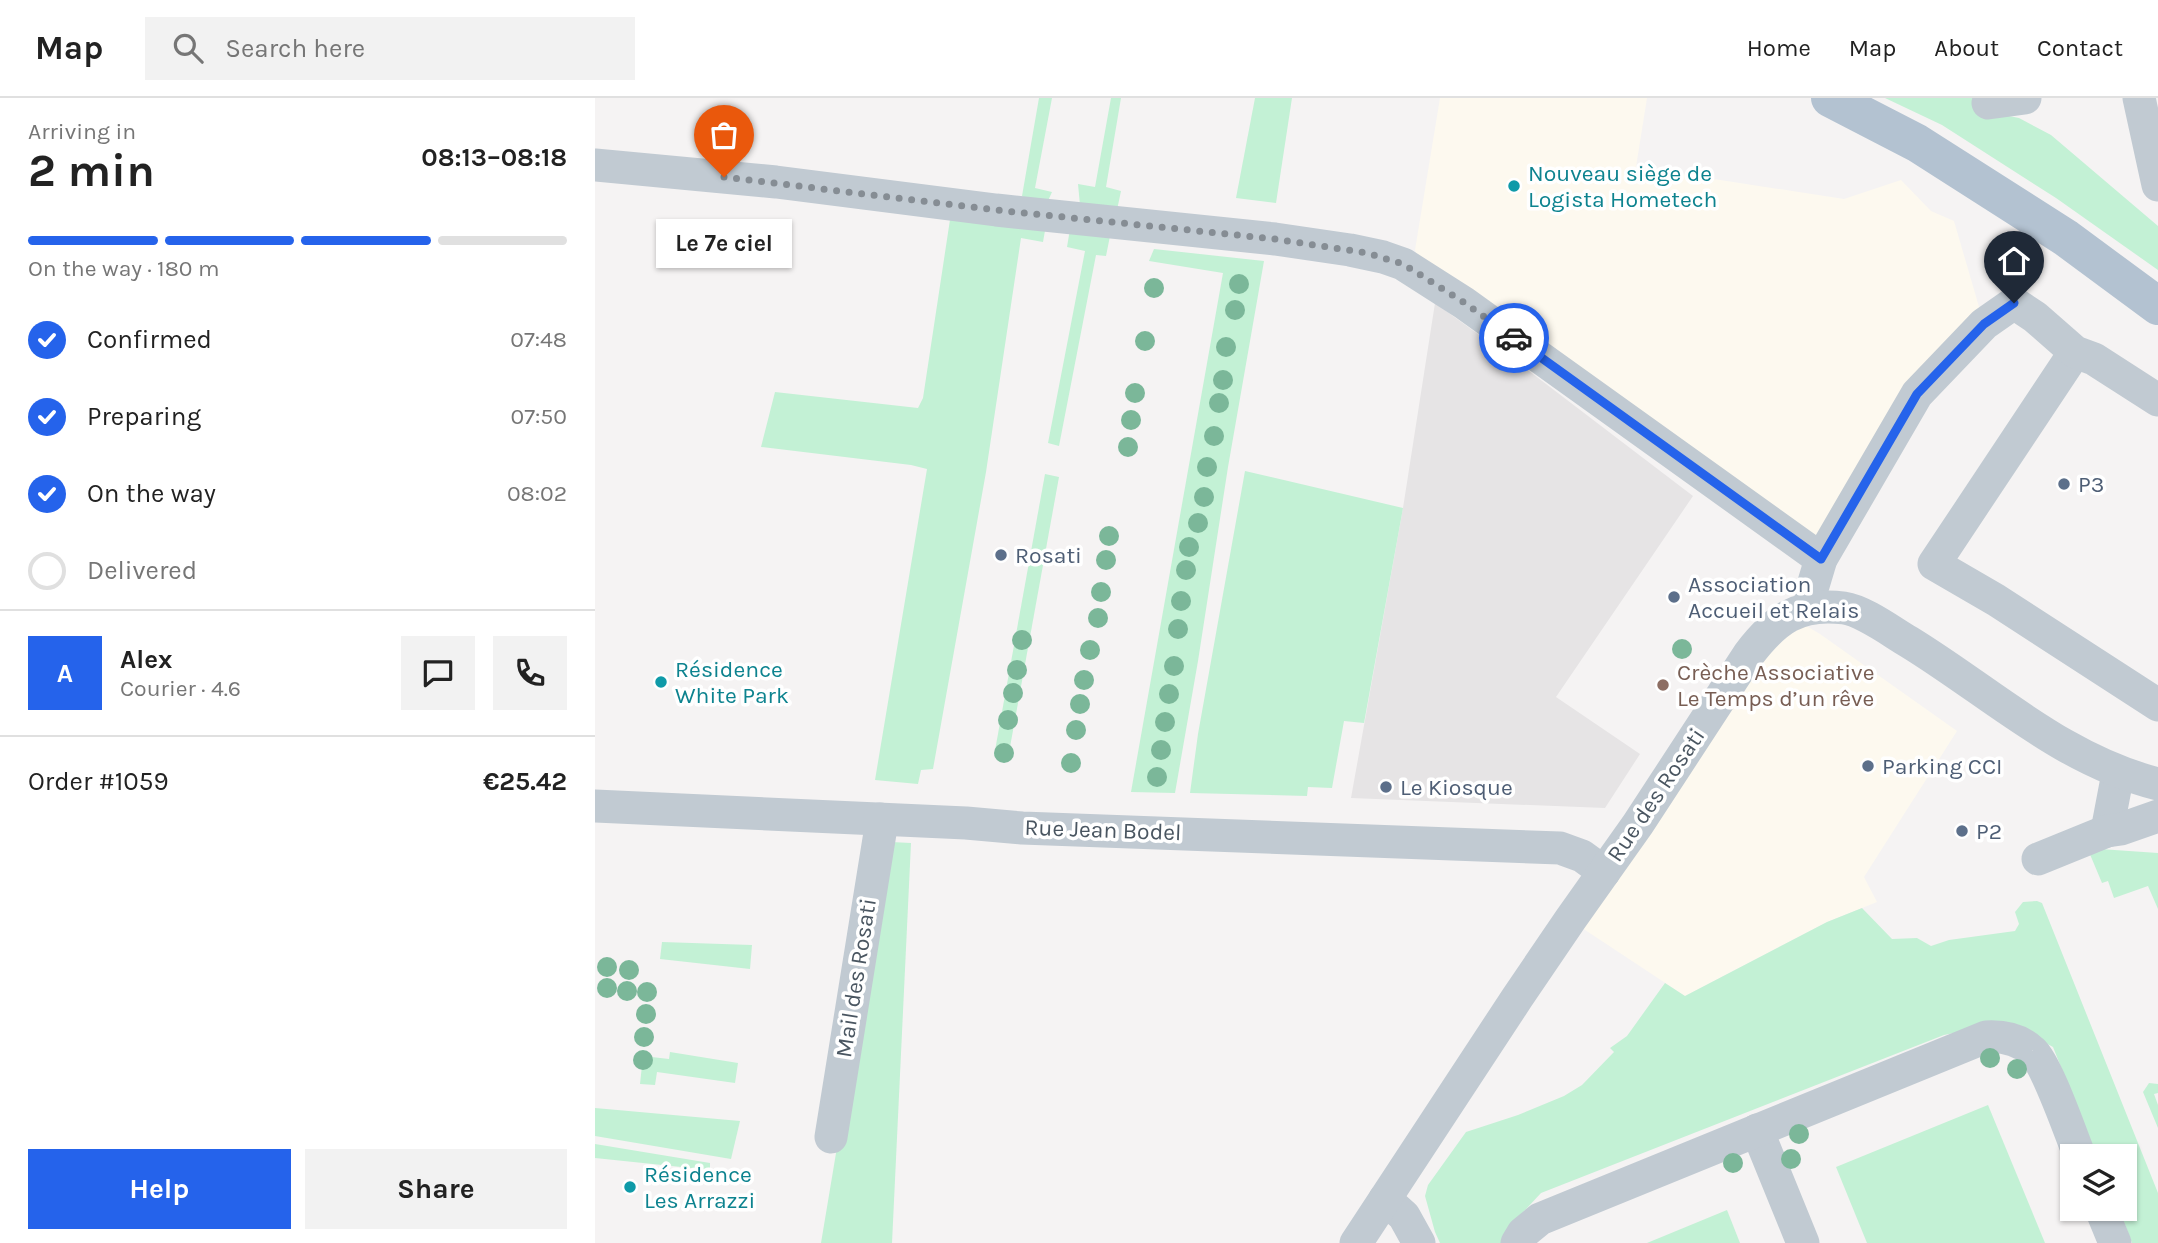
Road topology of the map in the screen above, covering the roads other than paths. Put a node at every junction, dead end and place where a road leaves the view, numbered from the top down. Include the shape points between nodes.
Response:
1 (1830, 98) edge
2 (2025, 98) edge
3 (2139, 98) edge
4 (1988, 103) dead end
5 (595, 165) edge
6 (2158, 185) edge
7 (2158, 306) edge
8 (2075, 352) junction
9 (2158, 400) edge
10 (1821, 559) junction
11 (1810, 608) junction
12 (2158, 705) edge
13 (2118, 772) junction
14 (2158, 784) edge
15 (595, 806) edge
16 (2158, 816) edge
17 (880, 819) junction
18 (2107, 831) junction
19 (2038, 859) dead end
20 (1604, 872) junction
21 (1757, 1130) junction
22 (831, 1137) dead end
23 (2075, 1144) edge
24 (1385, 1199) junction
25 (2106, 1221) edge
26 (1356, 1243) edge
27 (1419, 1243) edge
28 (1517, 1243) edge
29 (1803, 1243) edge
30 (2115, 1243) edge

1 - 7 main road via 1929,150 2066,238
2 - 4 street
3 - 6 street
5 - 10 street via 1275,239 1383,257 1403,264 1465,303
8 - 9 street
8 - 10 street via 2014,303 1984,324 1917,394
8 - 12 street via 1934,564
10 - 11 street
11 - 13 street via 1846,608 1865,616 2074,752
11 - 20 street, Rue des Rosati via 1788,615 1766,631
13 - 14 street
13 - 18 street
15 - 17 street, Rue Jean Bodel
16 - 18 street
17 - 20 street, Rue Jean Bodel via 1560,848 1582,856
17 - 22 street, Mail des Rosati
18 - 19 street
20 - 24 street, Rue des Rosati
21 - 23 street via 1974,1041 1999,1037 2034,1052
21 - 28 street via 1540,1219
21 - 29 street
24 - 26 street, Rue des Rosati
24 - 27 street via 1404,1216
25 - 30 street

